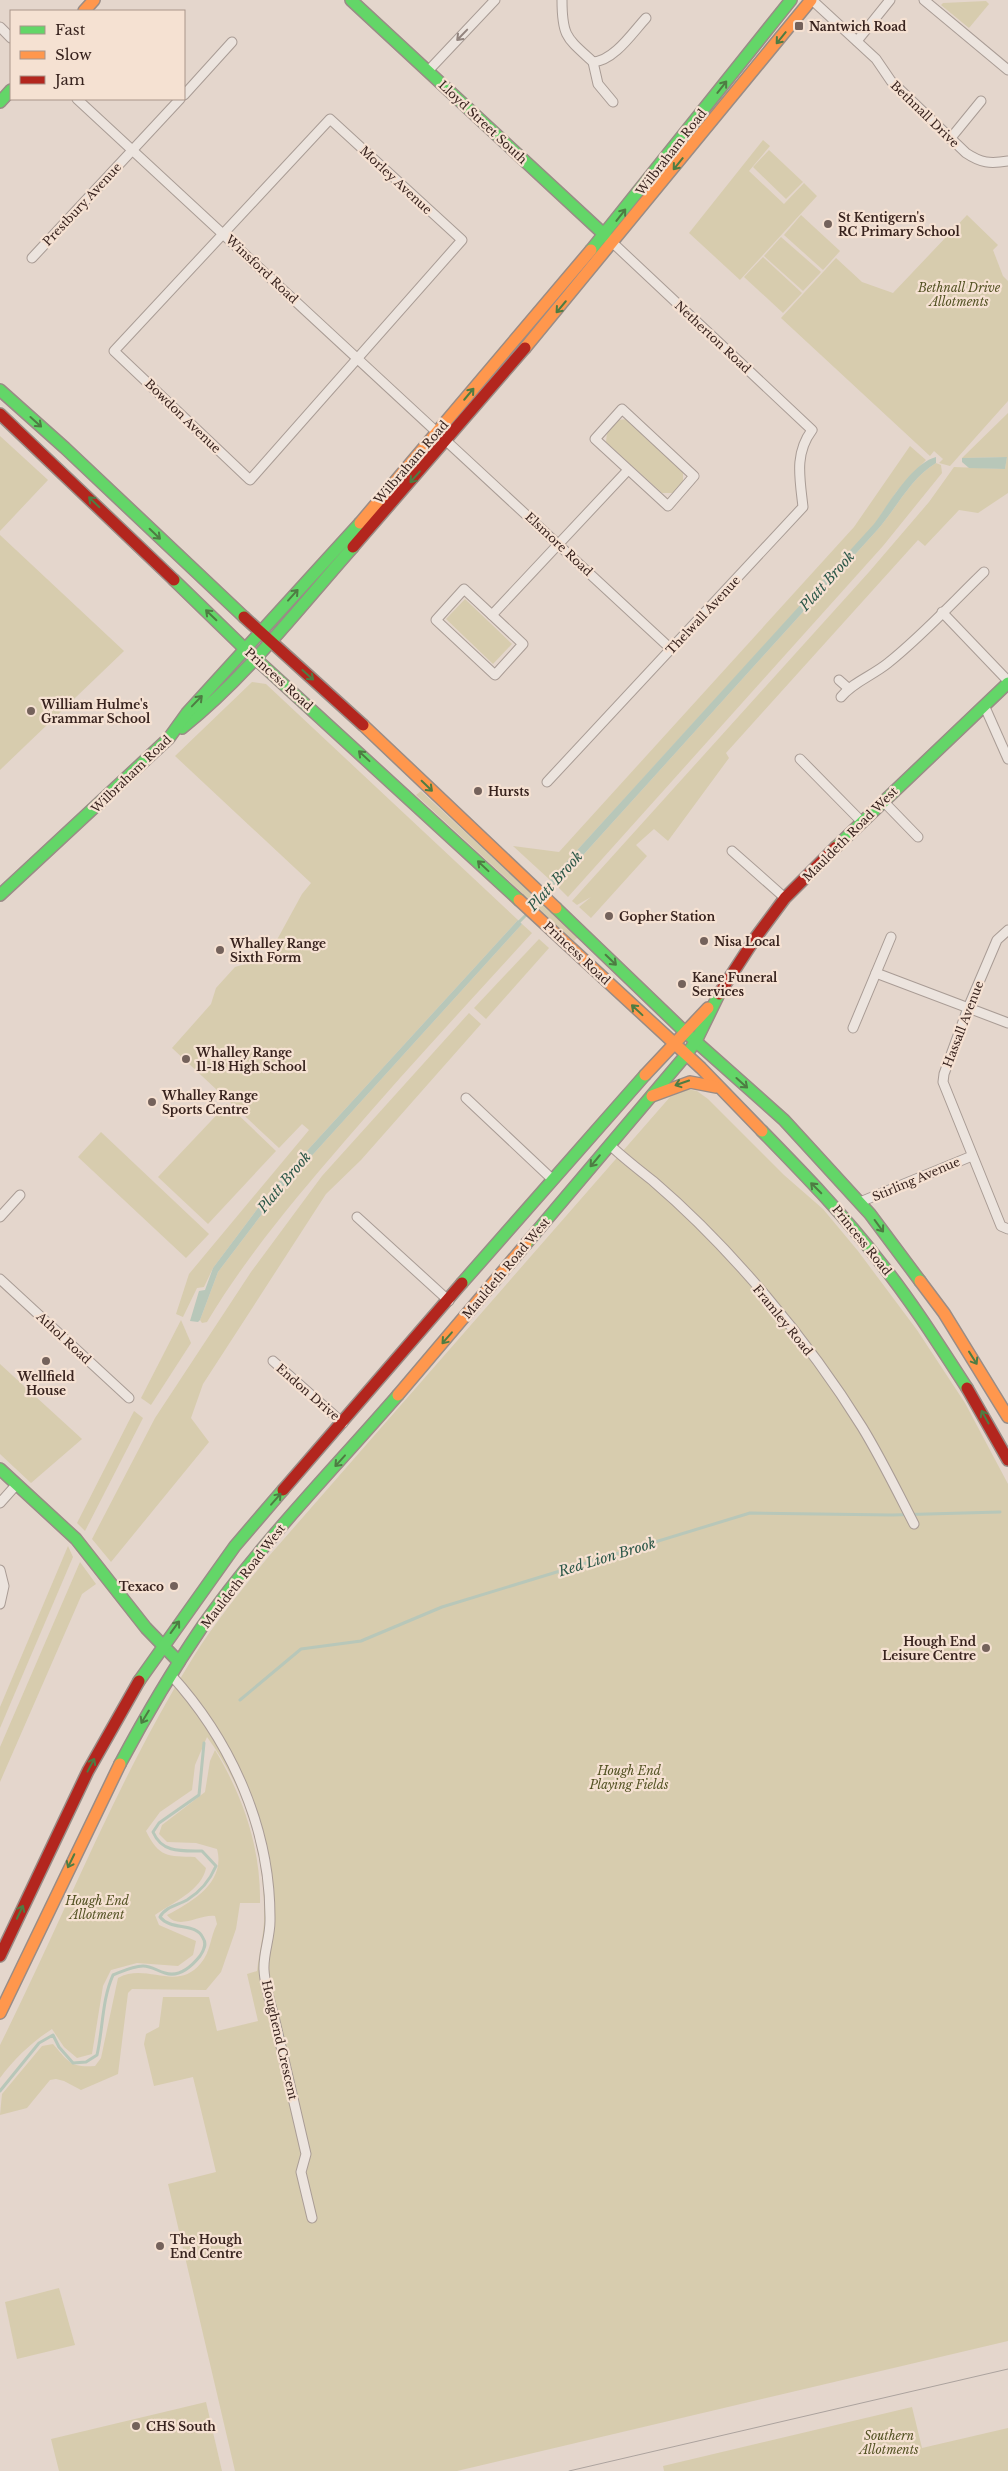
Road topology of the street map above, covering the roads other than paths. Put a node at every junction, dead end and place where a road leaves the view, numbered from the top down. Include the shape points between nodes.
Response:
1 (94, 0) edge
2 (351, 0) edge
3 (495, 0) edge
4 (562, 0) edge
5 (790, 0) edge
6 (812, 0) edge
7 (890, 0) edge
8 (924, 0) edge
9 (85, 10) edge
10 (646, 18) dead end
11 (0, 27) edge
12 (10, 37) edge
13 (857, 41) junction
14 (232, 42) dead end
15 (593, 62) junction
16 (1008, 70) edge
17 (428, 71) junction
18 (10, 91) edge
19 (185, 94) edge
20 (78, 100) edge
21 (179, 100) edge
22 (0, 102) edge
23 (613, 102) dead end
24 (981, 102) dead end
25 (950, 139) junction
26 (132, 150) junction
27 (1008, 161) edge
28 (223, 234) junction
29 (604, 235) junction
30 (614, 244) junction
31 (32, 258) dead end
32 (358, 358) junction
33 (0, 390) edge
34 (0, 414) edge
35 (812, 430) joint
36 (437, 431) junction
37 (447, 440) junction
38 (628, 470) junction
39 (559, 544) junction
40 (984, 572) dead end
41 (942, 612) junction
42 (492, 615) junction
43 (260, 631) junction
44 (272, 642) junction
45 (246, 649) junction
46 (671, 649) junction
47 (257, 659) junction
48 (839, 680) dead end
49 (1008, 682) edge
50 (848, 688) junction
51 (840, 697) dead end
52 (984, 705) junction
53 (169, 738) junction
54 (800, 758) dead end
55 (1008, 759) edge
56 (547, 782) dead end
57 (883, 801) junction
58 (861, 821) junction
59 (918, 837) dead end
60 (732, 851) dead end
61 (0, 895) edge
62 (785, 898) junction
63 (1008, 930) edge
64 (890, 937) dead end
65 (876, 972) junction
66 (713, 1003) junction
67 (968, 1008) junction
68 (1008, 1023) edge
69 (853, 1028) dead end
70 (684, 1031) junction
71 (696, 1041) junction
72 (673, 1043) junction
73 (686, 1055) junction
74 (716, 1087) junction
75 (649, 1097) junction
76 (466, 1098) dead end
77 (612, 1147) dead end
78 (972, 1156) junction
79 (552, 1179) junction
80 (568, 1193) junction
81 (20, 1195) dead end
82 (860, 1202) junction
83 (0, 1217) edge
84 (357, 1217) dead end
85 (1008, 1229) edge
86 (0, 1279) edge
87 (449, 1300) junction
88 (273, 1361) dead end
89 (129, 1398) dead end
90 (1008, 1417) edge
91 (343, 1423) junction
92 (1008, 1460) edge
93 (0, 1469) edge
94 (17, 1484) junction
95 (0, 1503) edge
96 (914, 1524) dead end
97 (0, 1570) edge
98 (0, 1604) edge
99 (161, 1647) junction
100 (179, 1662) junction
101 (171, 1675) junction
102 (0, 1956) edge
103 (0, 2013) edge
104 (312, 2218) dead end

1 - 9 main road
2 - 17 main road, Lloyd Street South
3 -> 17 street
4 - 15 street via 566,36
29 -> 5 main road, Wilbraham Road
6 - 13 street, Bethnall Drive
6 -> 30 main road, Wilbraham Road
7 - 13 street
8 - 16 street
10 - 15 street via 610,56 602,62
11 - 12 street
13 - 25 street, Bethnall Drive via 876,59 891,81
14 - 19 street
15 - 23 street via 598,84
17 - 29 main road, Lloyd Street South
18 - 22 main road
20 - 26 street, Winsford Road
21 - 26 street, Prestbury Avenue
24 - 25 street
25 - 27 street, Bethnall Drive via 979,162 994,164
26 - 28 street, Winsford Road
26 - 31 street, Prestbury Avenue
28 - 32 street, Winsford Road
28 - 32 street, Morley Avenue via 330,119 462,240
28 - 32 street, Bowdon Avenue via 114,350 250,480
29 - 30 main road, Lloyd Street South
36 -> 29 main road, Wilbraham Road
30 - 35 street, Netherton Road
30 -> 37 main road, Wilbraham Road
32 - 36 street, Winsford Road
33 -> 43 main road, Princess Road
45 -> 34 main road, Princess Road
35 - 46 street, Thelwall Avenue via 800,452 803,507
36 - 37 street, Winsford Road
43 -> 36 main road, Wilbraham Road
37 - 39 street, Elsmore Road
37 -> 44 main road, Wilbraham Road
38 - 38 street via 595,439 622,409 694,476 668,506
38 - 39 street
39 - 42 street
39 - 46 street, Elsmore Road
40 - 41 street
41 - 49 street
41 - 50 street via 886,665
42 - 42 street via 524,644 495,675 436,620 464,589
43 - 44 main road, Princess Road
43 - 45 main road, Wilbraham Road
44 - 47 main road, Wilbraham Road
44 -> 70 main road, Princess Road via 369,730
45 - 47 main road, Princess Road
53 -> 45 main road, Wilbraham Road via 187,713
46 - 56 street, Thelwall Avenue
47 - 53 main road, Wilbraham Road via 209,707
72 -> 47 main road, Princess Road
48 - 50 street
49 - 52 main road, Mauldeth Road West
50 - 51 street
52 - 55 street
52 - 57 main road, Mauldeth Road West
53 - 61 main road, Wilbraham Road
54 - 58 street
57 - 58 main road, Mauldeth Road West
57 - 59 street
58 - 62 main road, Mauldeth Road West
60 - 62 street
62 - 66 main road, Mauldeth Road West
63 - 67 street, Hassall Avenue via 997,940
64 - 65 street
65 - 67 street
65 - 69 street
66 - 70 main road, Mauldeth Road West
66 - 71 main road, Mauldeth Road West
67 - 68 street
67 - 78 street, Hassall Avenue via 943,1082
70 - 71 main road, Princess Road
70 - 72 main road, Mauldeth Road West
71 - 73 main road, Mauldeth Road West
71 -> 82 main road, Princess Road via 784,1120
72 - 73 main road, Princess Road
72 - 79 main road, Mauldeth Road West
73 - 74 main road, Princess Road
73 - 75 main road, Mauldeth Road West
74 -> 75 main road, Mauldeth Road West via 704,1082 685,1081
92 -> 74 main road, Princess Road via 950,1360 880,1261 832,1204
75 -> 80 main road, Mauldeth Road West
76 - 79 street
77 - 96 street, Framley Road via 699,1226 778,1312 861,1425
78 - 82 street, Stirling Avenue
78 - 85 street, Hassall Avenue via 1001,1226
79 - 80 main road
79 - 87 main road, Mauldeth Road West
80 -> 100 main road, Mauldeth Road West via 458,1326 289,1518 212,1612
81 - 83 street
82 -> 90 main road, Princess Road via 944,1313
84 - 87 street
86 - 89 street, Athol Road
87 - 91 main road, Mauldeth Road West
88 - 91 street, Endon Drive
99 -> 91 main road, Mauldeth Road West via 235,1546
93 - 94 main road
94 - 95 street
94 - 99 main road via 97,1564
97 - 98 street via 4,1586
99 - 100 main road
102 -> 99 main road, Mauldeth Road West via 88,1771 121,1710
100 - 101 main road, Mauldeth Road West
101 -> 103 main road, Mauldeth Road West via 98,1803
101 - 104 street, Houghend Crescent via 194,1701 223,1747 248,1799 267,1866 270,1921 264,1969 306,2154 301,2172

